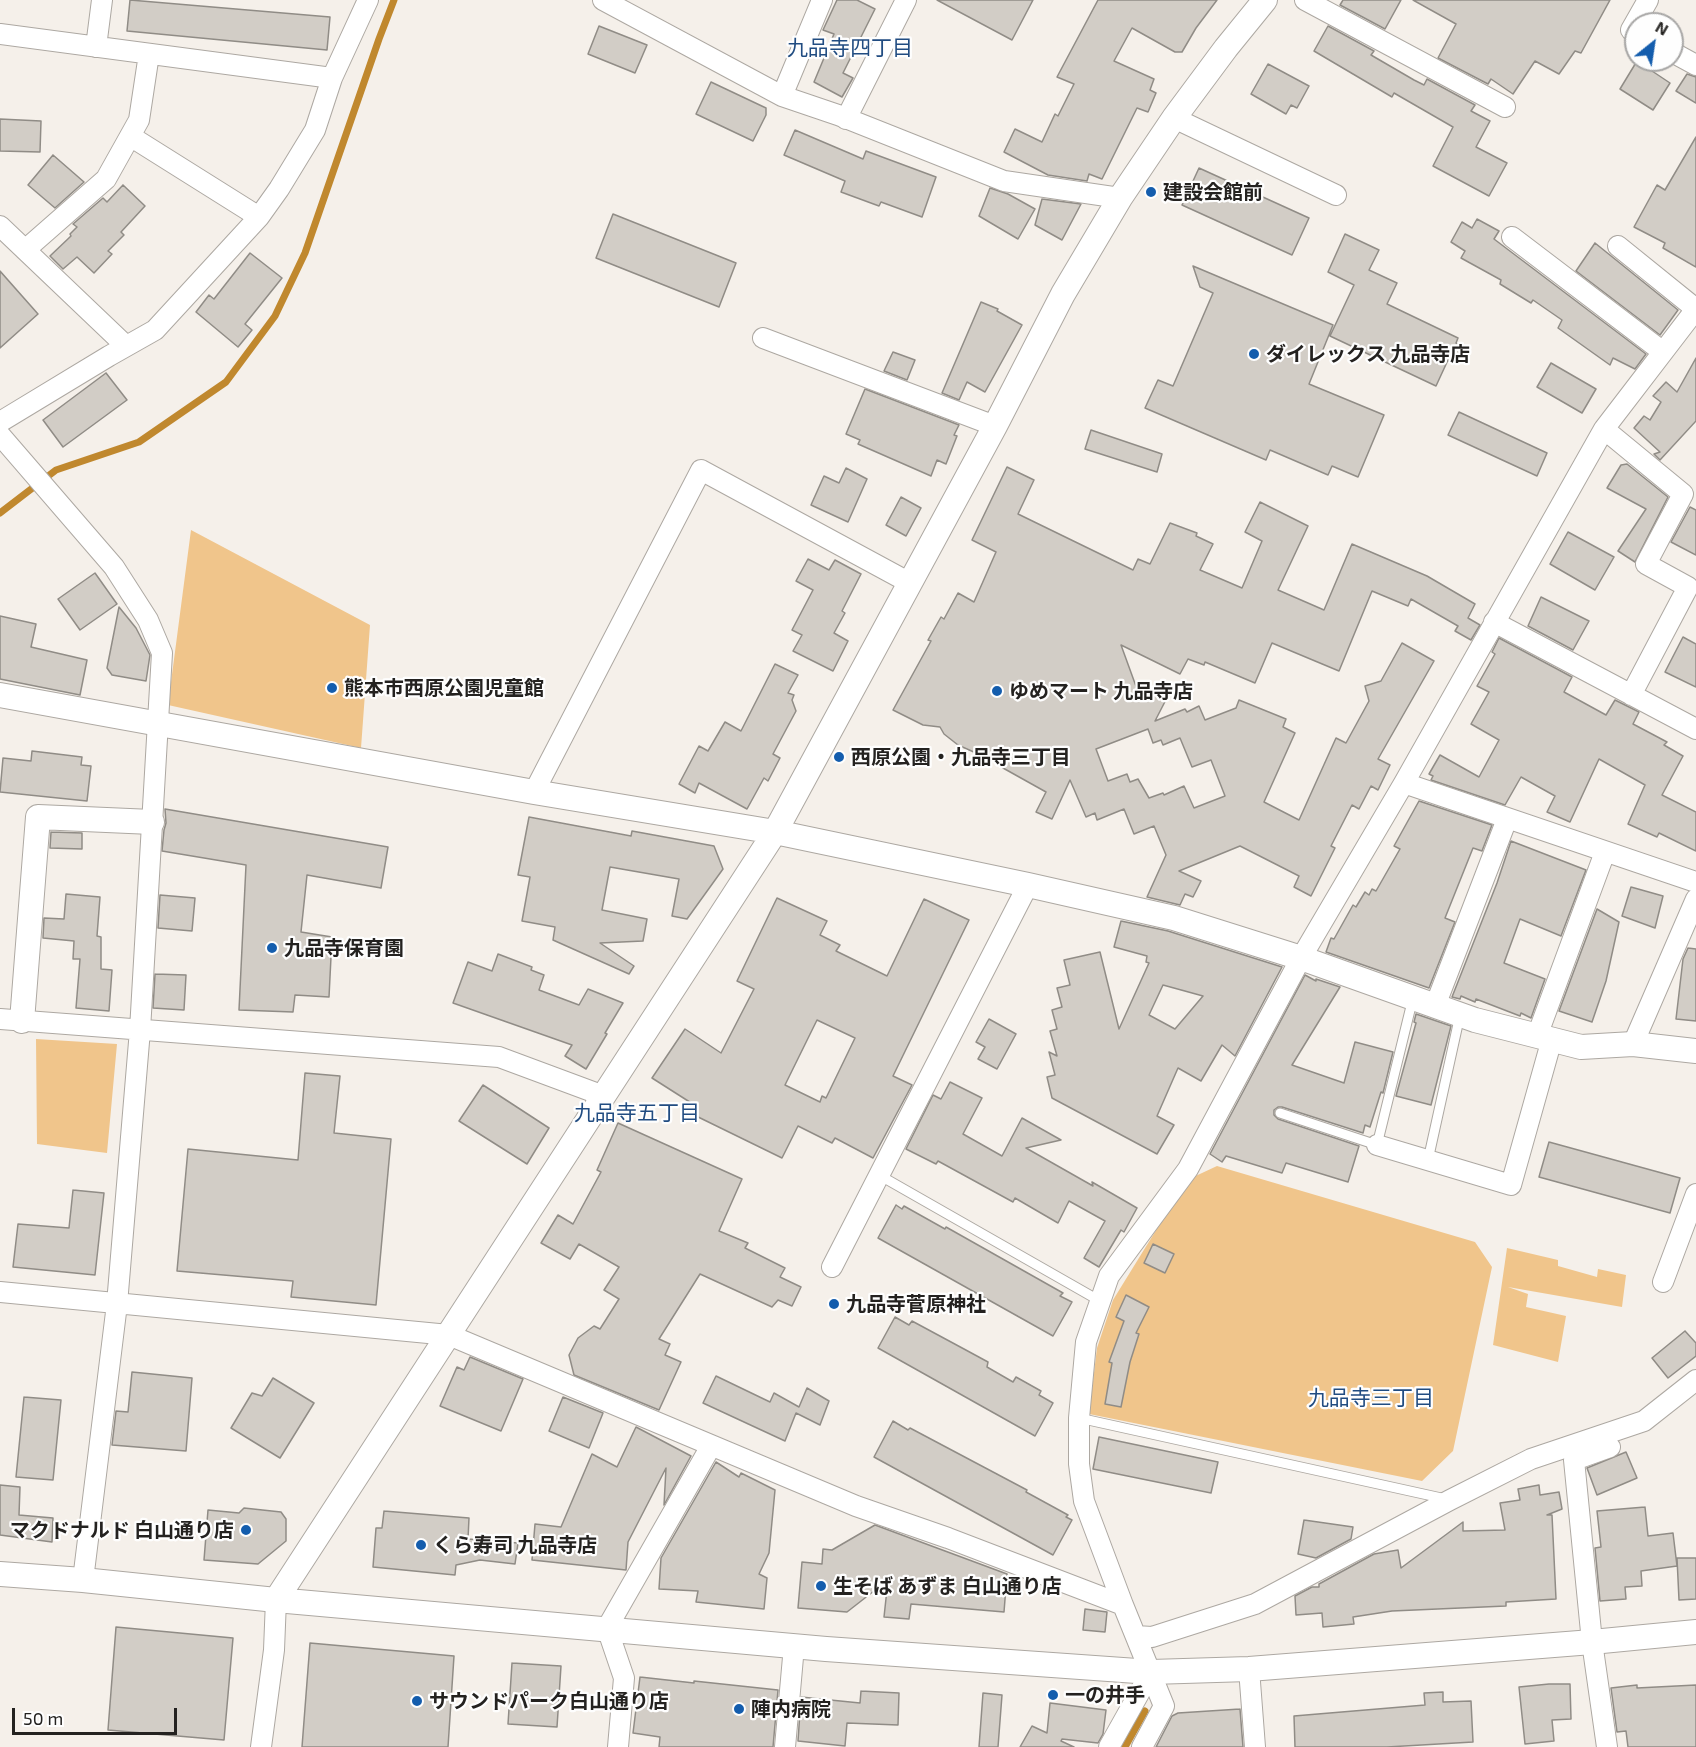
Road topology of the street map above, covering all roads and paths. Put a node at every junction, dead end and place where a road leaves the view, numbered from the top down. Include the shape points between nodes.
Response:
1 (102, 0) edge
2 (368, 0) edge
3 (603, 0) edge
4 (822, 0) edge
5 (906, 0) edge
6 (1265, 0) edge
7 (1305, 0) edge
8 (0, 34) edge
9 (96, 47) junction
10 (149, 54) junction
11 (332, 78) junction
12 (782, 96) junction
13 (1505, 107) dead end
14 (1174, 118) junction
15 (846, 119) junction
16 (130, 136) junction
17 (1336, 195) dead end
18 (1120, 198) junction
19 (259, 217) junction
20 (0, 226) edge
21 (1512, 237) dead end
22 (1618, 246) dead end
23 (25, 250) junction
24 (1696, 309) edge
25 (763, 338) dead end
26 (126, 346) junction
27 (1664, 352) junction
28 (0, 422) edge
29 (995, 426) junction
30 (1604, 429) junction
31 (0, 435) edge
32 (910, 583) junction
33 (1494, 622) junction
34 (0, 695) edge
35 (1631, 695) junction
36 (157, 723) junction
37 (1696, 729) edge
38 (1404, 783) junction
39 (534, 792) junction
40 (1507, 819) junction
41 (152, 822) junction
42 (775, 832) junction
43 (1605, 852) junction
44 (1696, 882) edge
45 (1028, 885) junction
46 (1696, 899) edge
47 (1301, 958) junction
48 (1424, 1002) junction
49 (1460, 1015) junction
50 (11, 1021) edge
51 (140, 1030) junction
52 (1545, 1037) junction
53 (1633, 1044) junction
54 (1696, 1051) edge
55 (604, 1096) junction
56 (1280, 1113) dead end
57 (1377, 1145) junction
58 (1428, 1160) junction
59 (879, 1175) junction
60 (1696, 1194) edge
61 (832, 1267) dead end
62 (1663, 1282) dead end
63 (0, 1292) edge
64 (1100, 1301) junction
65 (117, 1304) junction
66 (450, 1335) junction
67 (1696, 1380) edge
68 (1696, 1394) edge
69 (1079, 1418) junction
70 (711, 1446) junction
71 (1450, 1500) junction
72 (0, 1574) edge
73 (83, 1580) junction
74 (276, 1600) junction
75 (1123, 1605) junction
76 (607, 1628) junction
77 (1696, 1632) edge
78 (1136, 1636) junction
79 (1592, 1642) junction
80 (794, 1646) junction
81 (1249, 1669) junction
82 (1151, 1672) junction
83 (261, 1747) edge
84 (618, 1747) edge
85 (785, 1747) edge
86 (1109, 1747) edge
87 (1142, 1747) edge
88 (1255, 1747) edge
89 (1607, 1747) edge

1 - 9 street
2 - 11 street
3 - 12 street
4 - 12 street
5 - 15 street
6 - 14 street
7 - 13 street
8 - 9 street
9 - 10 street
10 - 11 street
10 - 16 street via 139,120
11 - 19 street via 315,130
12 - 15 street
14 - 17 street
14 - 18 street
15 - 18 street via 1004,181
16 - 19 street
16 - 23 street via 106,179
18 - 29 street via 1063,294
19 - 26 street via 155,330
20 - 23 street
21 - 27 street
22 - 24 street
23 - 26 street
24 - 27 street
25 - 29 street
26 - 28 street
27 - 30 street
29 - 32 street
30 - 33 street
30 - 35 street via 1683,494 1646,564 1688,587
31 - 36 street via 114,567 148,620 162,653
32 - 39 street via 701,470
32 - 42 street
33 - 35 street
33 - 38 street
34 - 36 street
35 - 37 street
36 - 39 street
36 - 41 street
38 - 40 street
38 - 47 street
39 - 42 street
40 - 43 street
40 - 48 street
41 - 50 street via 38,817
41 - 51 street
42 - 45 street
42 - 55 street
43 - 44 street
43 - 52 street
45 - 47 street via 1174,918
45 - 59 street
46 - 53 street
47 - 48 street
47 - 64 street via 1188,1169 1109,1276
48 - 49 street
48 - 57 lane
49 - 52 street
49 - 58 lane
50 - 51 street
51 - 55 street via 499,1057
51 - 65 street
52 - 53 street via 1581,1047
52 - 58 street via 1511,1185
53 - 54 street
55 - 66 street
56 - 57 lane
57 - 58 street
59 - 61 street
59 - 64 lane
60 - 62 street
63 - 65 street
64 - 69 street via 1086,1342
65 - 66 street
65 - 73 street
66 - 70 street
66 - 74 street
67 - 71 street via 1644,1421 1531,1459
68 - 79 street via 1647,1433 1574,1460
69 - 71 lane
69 - 75 street via 1084,1501
70 - 75 street via 856,1506
70 - 76 street
71 - 78 street via 1255,1604 1152,1637
72 - 73 street
73 - 74 street
74 - 76 street
74 - 83 street via 274,1650
75 - 78 street
76 - 80 street
76 - 84 street via 624,1678
77 - 79 street
78 - 82 street
79 - 81 street
79 - 89 street
80 - 82 street
80 - 85 street
81 - 82 street
81 - 88 street
82 - 86 street
82 - 87 street via 1164,1706

